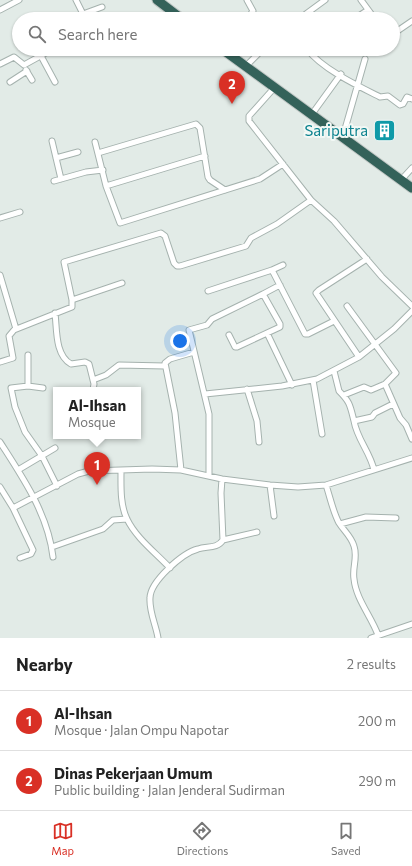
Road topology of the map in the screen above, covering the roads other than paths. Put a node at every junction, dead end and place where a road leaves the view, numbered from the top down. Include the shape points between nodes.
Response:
1 (18, 0) edge
2 (76, 0) edge
3 (157, 0) edge
4 (246, 0) edge
5 (325, 0) edge
6 (361, 0) edge
7 (102, 7) dead end
8 (0, 10) edge
9 (368, 10) joint
10 (81, 12) edge
11 (92, 12) edge
12 (173, 12) edge
13 (252, 12) edge
14 (309, 12) edge
15 (365, 12) edge
16 (412, 21) edge
17 (400, 29) edge
18 (41, 56) joint
19 (232, 56) edge
20 (256, 56) edge
21 (313, 56) edge
22 (365, 59) dead end
23 (0, 64) edge
24 (23, 66) junction
25 (246, 66) junction
26 (27, 71) junction
27 (340, 74) junction
28 (32, 80) dead end
29 (10, 82) dead end
30 (55, 82) dead end
31 (357, 84) junction
32 (275, 87) junction
33 (412, 98) edge
34 (312, 114) junction
35 (342, 136) junction
36 (52, 141) dead end
37 (95, 142) dead end
38 (78, 152) dead end
39 (98, 153) junction
40 (205, 156) junction
41 (56, 158) junction
42 (283, 164) junction
43 (412, 168) edge
44 (103, 170) junction
45 (61, 179) junction
46 (401, 180) junction
47 (54, 181) dead end
48 (106, 186) junction
49 (412, 188) edge
50 (225, 190) junction
51 (311, 200) junction
52 (20, 212) dead end
53 (0, 218) edge
54 (367, 259) junction
55 (283, 265) dead end
56 (272, 270) junction
57 (0, 275) edge
58 (122, 283) dead end
59 (280, 285) junction
60 (208, 291) dead end
61 (263, 294) junction
62 (72, 300) junction
63 (346, 306) dead end
64 (412, 306) edge
65 (412, 311) edge
66 (55, 313) junction
67 (334, 321) junction
68 (16, 329) junction
69 (267, 333) junction
70 (229, 335) dead end
71 (376, 345) junction
72 (194, 352) junction
73 (28, 355) dead end
74 (359, 357) junction
75 (0, 362) edge
76 (165, 366) junction
77 (334, 371) junction
78 (93, 380) junction
79 (313, 380) junction
80 (385, 384) junction
81 (292, 385) junction
82 (28, 386) junction
83 (93, 387) edge
84 (44, 388) dead end
85 (247, 389) junction
86 (205, 394) junction
87 (344, 395) junction
88 (393, 404) junction
89 (354, 422) junction
90 (322, 434) dead end
91 (412, 439) edge
92 (0, 442) edge
93 (259, 442) dead end
94 (54, 448) dead end
95 (42, 456) junction
96 (412, 458) edge
97 (18, 470) junction
98 (181, 470) junction
99 (374, 470) junction
100 (121, 471) junction
101 (209, 476) junction
102 (222, 479) junction
103 (270, 485) junction
104 (326, 485) junction
105 (57, 486) junction
106 (0, 487) edge
107 (34, 498) junction
108 (14, 508) junction
109 (274, 516) dead end
110 (396, 518) dead end
111 (127, 519) junction
112 (340, 524) junction
113 (257, 532) dead end
114 (223, 540) junction
115 (52, 547) junction
116 (53, 557) dead end
117 (20, 558) dead end
118 (170, 568) junction
119 (412, 624) edge
120 (375, 637) edge
121 (158, 638) edge

1 - 8 street
2 - 10 street
3 - 12 highway
4 - 13 street
5 - 14 street
6 - 9 street
7 - 11 street
9 - 15 street
16 - 17 street
18 - 24 street
18 - 30 street
19 - 25 highway
20 - 25 street
21 - 27 street
22 - 31 street
23 - 24 street via 14,57
24 - 26 street
25 - 32 highway
26 - 28 street
26 - 29 street
27 - 31 street
27 - 34 street
31 - 33 street via 380,97 388,96 400,105 408,97
31 - 35 street
32 - 34 highway
32 - 42 street via 248,119
34 - 35 highway
35 - 46 highway
36 - 41 street
37 - 39 street
38 - 41 street
39 - 40 street via 196,124 200,128
39 - 44 street
40 - 48 street
40 - 50 street via 210,180
41 - 45 street
42 - 50 street via 260,179
42 - 51 street
43 - 46 street
44 - 45 street
44 - 48 street
45 - 47 street
46 - 49 highway
48 - 50 street via 120,223
51 - 54 street via 334,221
51 - 62 street via 277,224 251,238 246,246 180,266 174,263 165,236 161,233 64,262
52 - 53 street
54 - 64 street
54 - 67 street via 317,292 317,296
55 - 56 street
56 - 59 street
56 - 60 street
57 - 68 street
58 - 62 street
59 - 61 street
59 - 67 street via 305,334
61 - 69 street via 281,325
61 - 72 street via 212,319 206,325 189,329
62 - 66 street via 72,307
63 - 71 street
65 - 71 street
66 - 68 street
66 - 78 street via 62,354 71,364 89,364
67 - 74 street
68 - 75 street via 9,336 13,358
69 - 70 street via 236,347
69 - 81 street
71 - 74 street
71 - 80 street via 397,374
72 - 76 street via 170,358
72 - 86 street
73 - 82 street
74 - 77 street
76 - 78 street via 119,365 106,375
76 - 98 street via 175,412
77 - 79 street
77 - 87 street via 339,391
78 - 83 street
79 - 81 street
79 - 90 street
80 - 87 street via 371,390 364,386
80 - 88 street
81 - 85 street
82 - 84 street
82 - 95 street via 11,387 13,401 25,432
85 - 86 street
85 - 93 street via 257,421
86 - 101 street via 210,432
87 - 89 street via 351,408
88 - 89 street via 375,413 372,418
88 - 91 street
89 - 99 street via 356,433 371,458
92 - 97 street
94 - 95 street
95 - 97 street
95 - 105 street
96 - 99 street
97 - 107 street
98 - 100 street
98 - 101 street
99 - 104 street
100 - 105 street via 84,472
100 - 111 street via 123,505
101 - 102 street
102 - 103 street
102 - 114 street
103 - 104 street
103 - 109 street
104 - 112 street
105 - 107 street
106 - 108 street
107 - 108 street
107 - 115 street via 48,530
108 - 117 street via 33,550 31,554
110 - 112 street via 366,517
111 - 115 street via 113,520 103,529
111 - 118 street
112 - 120 street via 348,532 354,546 354,582 373,621
113 - 114 street
114 - 118 street via 215,547 194,550
115 - 116 street
118 - 121 street via 157,581 150,593
119 - 120 street

